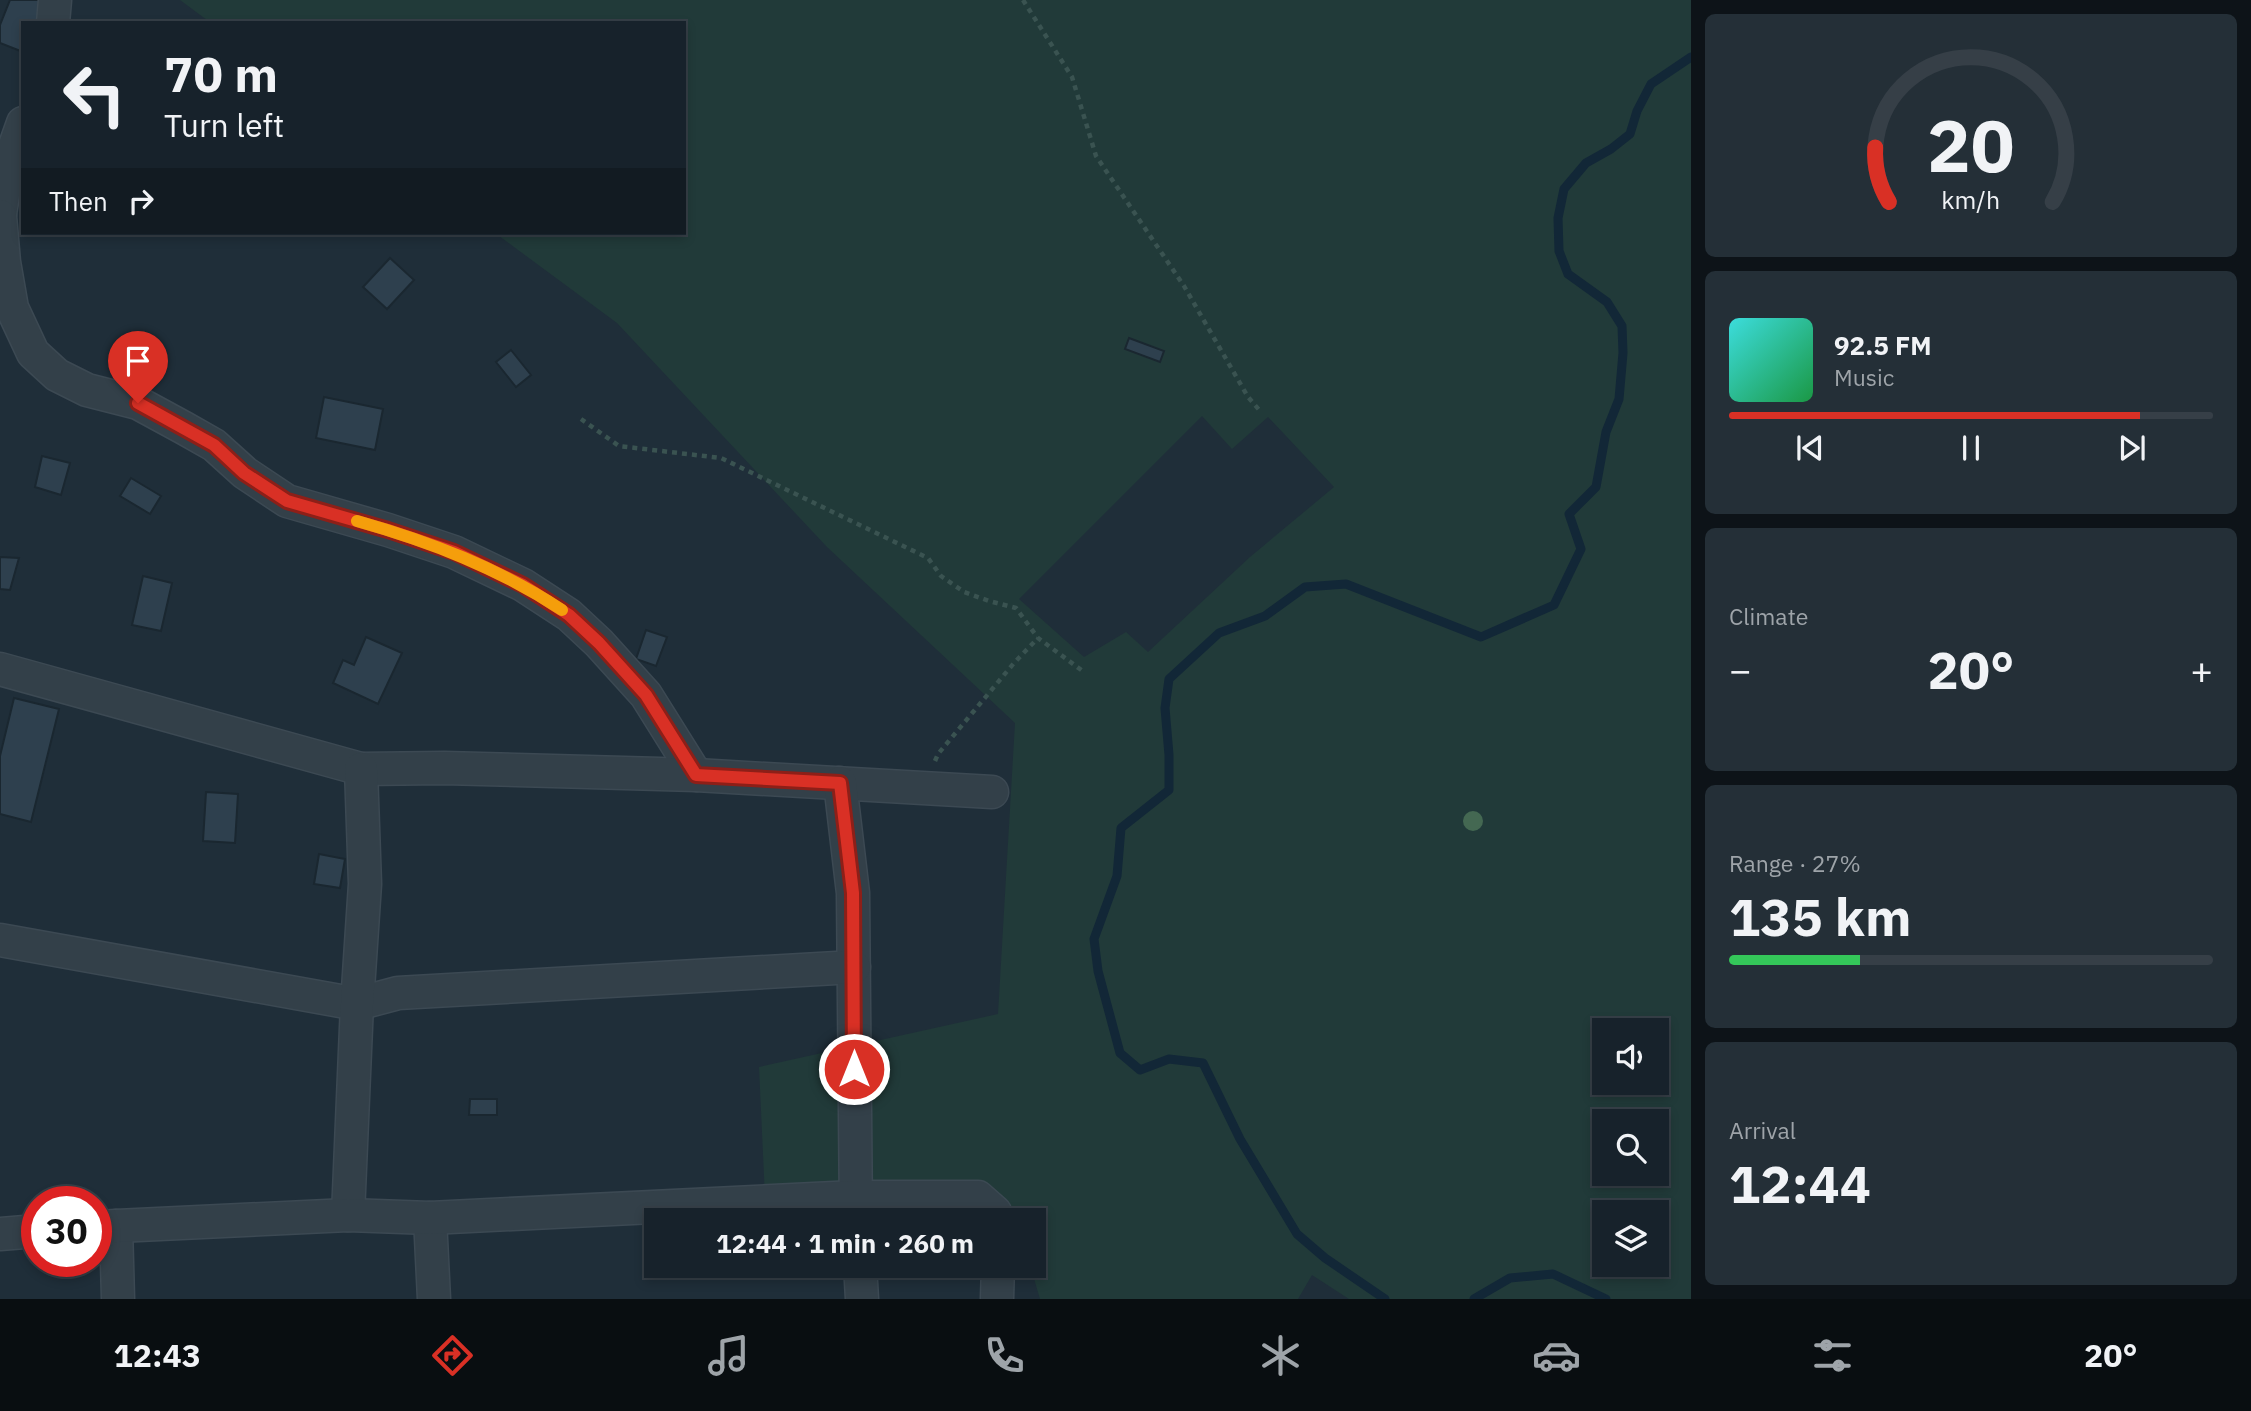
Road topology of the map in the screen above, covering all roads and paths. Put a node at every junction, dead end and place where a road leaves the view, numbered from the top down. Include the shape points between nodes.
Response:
1 (55, 0) edge
2 (1023, 0) edge
3 (53, 21) edge
4 (21, 128) edge
5 (3, 171) edge
6 (0, 215) edge
7 (1261, 412) dead end
8 (581, 419) dead end
9 (1038, 638) junction
10 (0, 669) edge
11 (1084, 672) dead end
12 (361, 769) junction
13 (696, 775) junction
14 (840, 783) junction
15 (924, 788) junction
16 (992, 792) dead end
17 (0, 940) edge
18 (854, 967) junction
19 (357, 1004) junction
20 (855, 1208) edge
21 (990, 1208) edge
22 (644, 1213) edge
23 (348, 1214) junction
24 (430, 1218) junction
25 (112, 1227) edge
26 (21, 1232) edge
27 (0, 1234) edge
28 (112, 1263) edge
29 (861, 1278) edge
30 (998, 1278) edge
31 (118, 1299) edge
32 (434, 1299) edge
33 (862, 1299) edge
34 (997, 1299) edge

1 - 3 street
2 - 7 path via 1072,77 1097,156
4 - 5 street
5 - 6 street
6 - 13 street via 12,308 33,353 57,375 161,415 214,445 244,473 287,501 454,552 523,585 569,615 599,643 646,695
8 - 9 path via 619,446 721,458 862,524 928,558 941,576 964,592 1016,607
9 - 11 path
9 - 15 path via 938,754
10 - 12 street
12 - 13 street
12 - 19 street via 365,884
13 - 14 street
14 - 15 street
14 - 18 street via 853,893
15 - 16 street
17 - 19 street
18 - 19 street via 398,993
18 - 20 street
19 - 23 street
20 - 21 street via 978,1197
22 - 24 street
23 - 24 street
23 - 25 street
24 - 32 street
26 - 27 street
28 - 31 street
29 - 33 street
30 - 34 street

